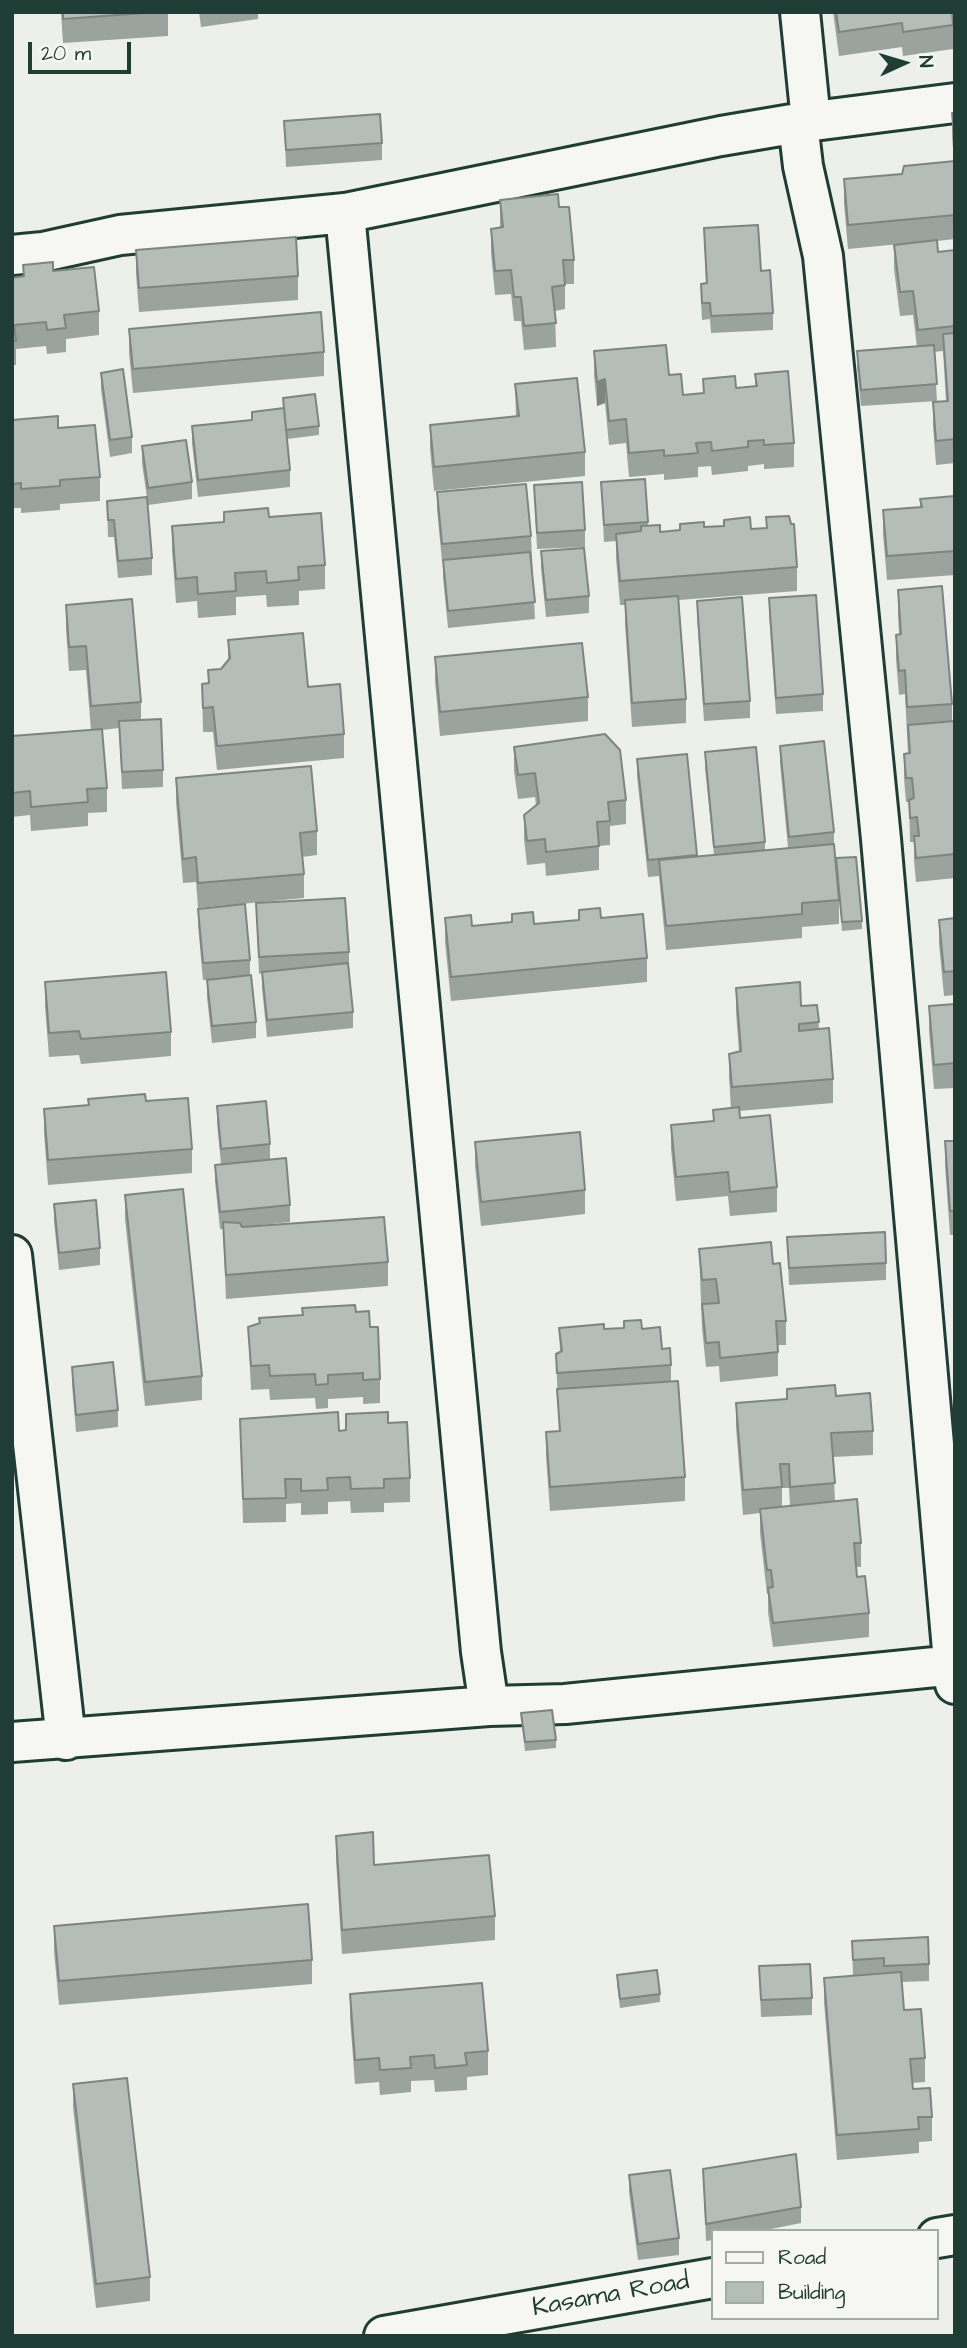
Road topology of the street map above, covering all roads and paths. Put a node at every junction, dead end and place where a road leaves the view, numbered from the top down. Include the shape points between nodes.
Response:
1 (800, 12) edge
2 (955, 103) edge
3 (805, 122) junction
4 (345, 213) junction
5 (12, 255) edge
6 (12, 1255) edge
7 (954, 1671) edge
8 (489, 1706) junction
9 (66, 1740) junction
10 (12, 1742) edge
11 (712, 2278) edge
12 (384, 2336) edge

1 - 3 street
2 - 3 street
3 - 4 street
3 - 7 street via 803,166 822,256 881,839
4 - 5 street via 120,235
4 - 8 street
6 - 9 street
7 - 8 street via 565,1704
8 - 9 street
9 - 10 street
11 - 12 street, Kasama Road

